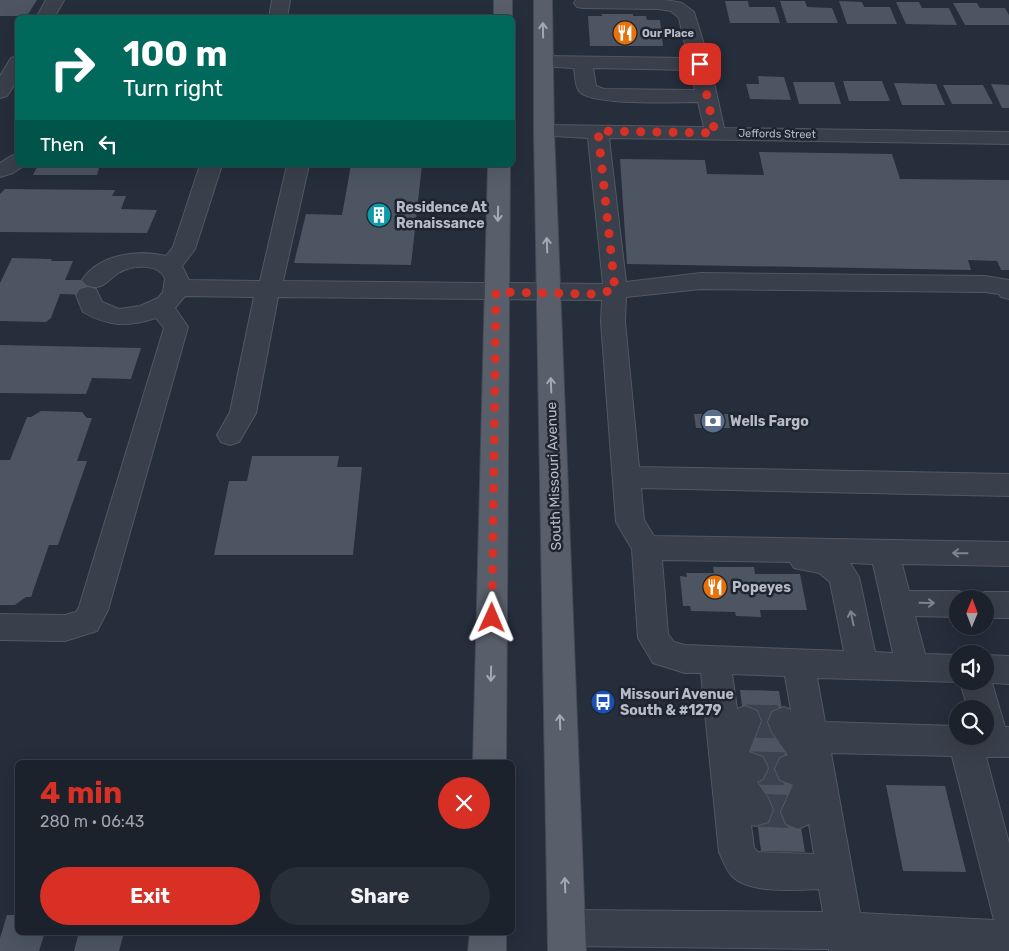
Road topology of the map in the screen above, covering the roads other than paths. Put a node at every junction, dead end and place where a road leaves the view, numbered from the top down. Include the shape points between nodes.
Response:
1 (55, 0) edge
2 (281, 0) edge
3 (503, 0) edge
4 (543, 0) edge
5 (634, 2) edge
6 (583, 3) dead end
7 (48, 15) edge
8 (278, 15) edge
9 (503, 15) edge
10 (544, 62) junction
11 (583, 63) junction
12 (700, 64) junction
13 (15, 67) edge
14 (0, 92) edge
15 (706, 96) junction
16 (544, 131) junction
17 (598, 131) junction
18 (715, 133) junction
19 (1009, 138) edge
20 (15, 162) edge
21 (210, 167) edge
22 (298, 167) edge
23 (498, 167) edge
24 (0, 171) edge
25 (169, 287) junction
26 (269, 290) junction
27 (615, 290) junction
28 (1009, 291) edge
29 (496, 292) junction
30 (549, 293) junction
31 (230, 435) dead end
32 (626, 477) junction
33 (1009, 485) edge
34 (646, 552) junction
35 (885, 552) junction
36 (1009, 554) edge
37 (897, 602) junction
38 (949, 604) edge
39 (994, 605) edge
40 (1009, 605) edge
41 (0, 627) edge
42 (715, 660) junction
43 (799, 663) junction
44 (862, 665) junction
45 (912, 667) junction
46 (949, 669) edge
47 (994, 669) edge
48 (1009, 670) edge
49 (744, 721) dead end
50 (798, 730) junction
51 (949, 733) edge
52 (989, 745) edge
53 (490, 760) edge
54 (739, 767) junction
55 (805, 769) junction
56 (756, 810) dead end
57 (798, 812) dead end
58 (1001, 847) edge
59 (834, 871) junction
60 (1009, 911) edge
61 (488, 935) edge
62 (566, 939) edge
63 (1009, 939) edge
64 (846, 941) edge
65 (487, 951) edge

1 - 7 street
2 - 8 street
3 - 9 main road
10 -> 4 main road, South Missouri Avenue
5 - 6 street
5 - 12 street via 676,7 688,16
10 - 11 street
10 - 16 main road, South Missouri Avenue
11 - 12 street
11 - 15 street via 587,89 601,94
12 - 15 street
13 - 14 street
15 - 18 street
16 - 17 street, Jeffords Street
30 -> 16 main road, South Missouri Avenue
17 - 18 street, Jeffords Street
17 - 27 street
18 - 19 street, Jeffords Street
20 - 24 street
21 - 25 street
22 - 26 street
23 -> 29 main road
25 - 25 street via 158,262 130,261 110,268 91,287 91,306 117,317 140,315
25 - 26 street
25 - 41 street via 176,327 93,610 86,622 66,628
26 - 29 street
26 - 31 street via 263,306 243,413
27 - 28 street via 701,281 985,284 1006,287
27 - 30 street via 593,294
27 - 32 street via 613,322
29 - 30 street
29 -> 53 main road
62 -> 30 main road, South Missouri Avenue
32 - 33 street
32 - 34 street via 630,522
34 - 35 street
34 - 42 street via 653,638 664,653 685,659
44 -> 34 street via 844,577 837,568 819,560
36 -> 35 street
35 - 37 street
37 -> 38 street
37 - 45 street
39 - 40 street
42 - 43 street
42 - 54 street
43 - 44 street
43 - 50 street
44 - 45 street
45 - 46 street
47 - 48 street
49 - 54 street
50 - 51 street
50 - 55 street
52 - 58 street
54 - 56 street
54 - 59 street via 737,852 748,867
55 - 57 street
55 - 59 street
58 - 60 street
59 - 64 street
61 - 65 main road
62 - 64 street
63 - 64 street

